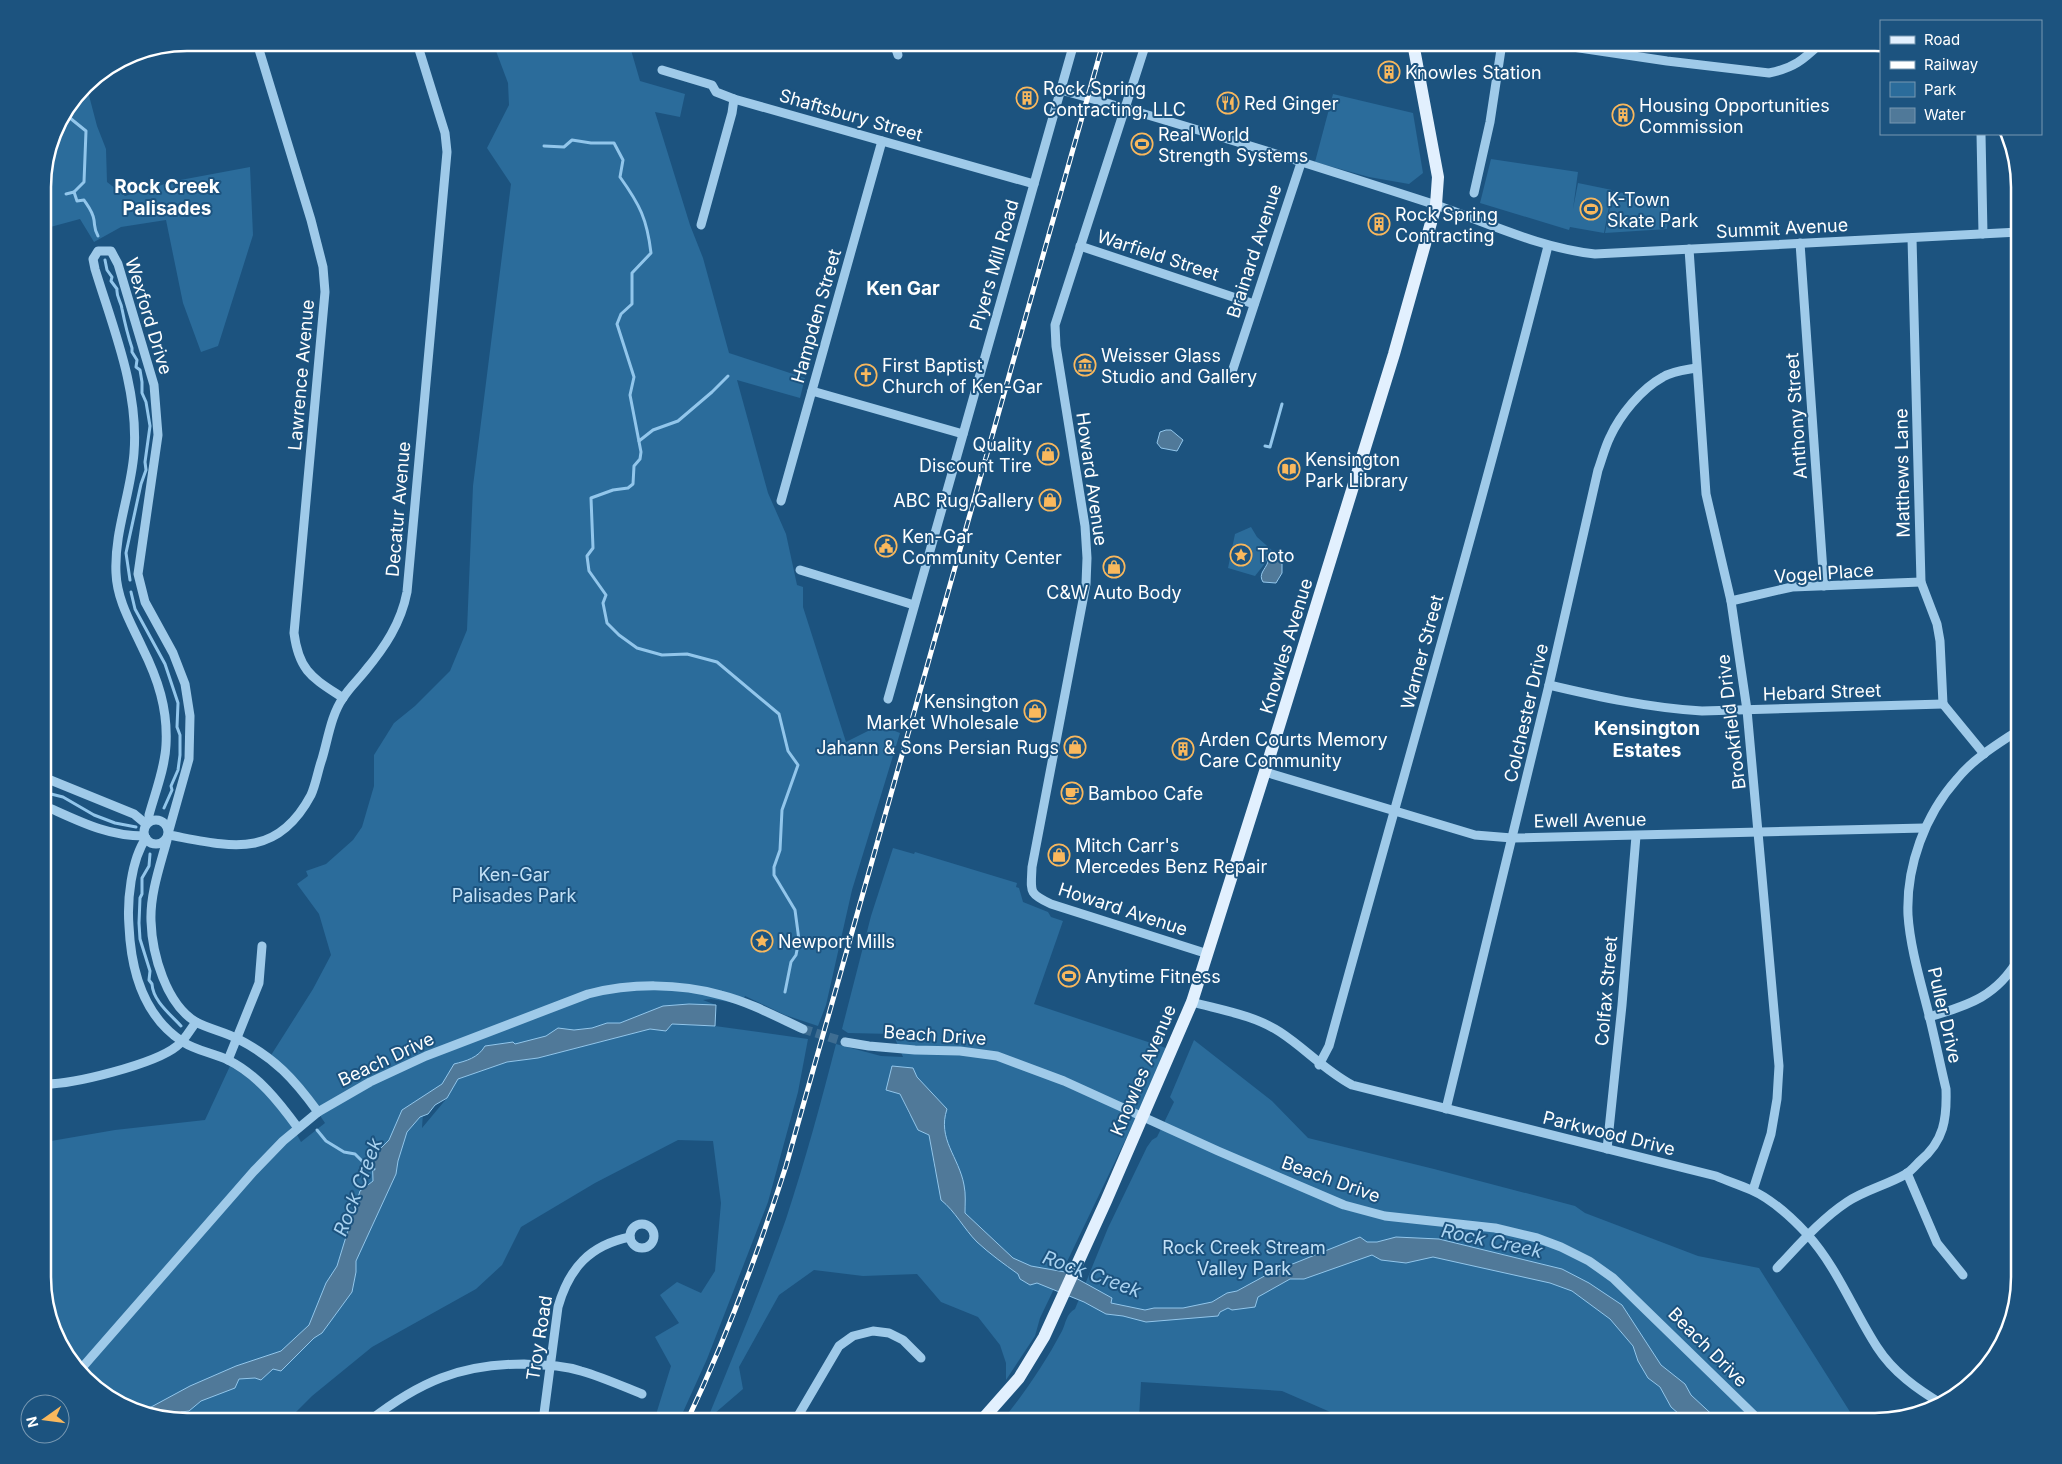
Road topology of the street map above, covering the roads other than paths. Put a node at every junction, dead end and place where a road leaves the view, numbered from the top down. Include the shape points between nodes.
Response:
1 (1071, 51) edge
2 (1143, 51) edge
3 (1415, 51) edge
4 (1501, 51) edge
5 (1613, 51) edge
6 (1811, 51) edge
7 (260, 52) edge
8 (420, 52) edge
9 (897, 52) edge
10 (898, 55) dead end
11 (662, 70) dead end
12 (1061, 90) junction
13 (734, 99) junction
14 (1126, 109) junction
15 (1981, 135) edge
16 (882, 141) junction
17 (1301, 163) junction
18 (1034, 184) junction
19 (1474, 193) dead end
20 (1436, 205) junction
21 (701, 225) dead end
22 (2011, 232) edge
23 (1983, 234) junction
24 (1912, 238) junction
25 (1800, 243) junction
26 (1080, 246) junction
27 (1548, 246) junction
28 (1689, 250) junction
29 (1254, 304) junction
30 (1696, 368) junction
31 (1230, 378) dead end
32 (812, 391) junction
33 (963, 434) junction
34 (781, 501) dead end
35 (800, 570) dead end
36 (1921, 582) junction
37 (1824, 586) junction
38 (1731, 602) junction
39 (914, 605) junction
40 (1549, 685) junction
41 (343, 698) junction
42 (888, 699) dead end
43 (1943, 704) junction
44 (1747, 710) junction
45 (2011, 736) edge
46 (1984, 754) junction
47 (1265, 772) junction
48 (52, 780) edge
49 (52, 809) edge
50 (1394, 810) junction
51 (148, 823) junction
52 (1924, 828) junction
53 (1759, 831) junction
54 (168, 835) junction
55 (1636, 836) junction
56 (145, 837) junction
57 (1512, 838) junction
58 (262, 946) dead end
59 (1208, 954) junction
60 (2011, 973) edge
61 (1192, 1002) junction
62 (1929, 1017) junction
63 (196, 1022) junction
64 (803, 1029) tunnel mouth
65 (237, 1038) junction
66 (182, 1042) junction
67 (845, 1042) tunnel mouth
68 (228, 1060) junction
69 (1319, 1065) junction
70 (52, 1083) edge
71 (1446, 1109) junction
72 (318, 1112) junction
73 (1142, 1117) junction
74 (298, 1128) junction
75 (1608, 1149) junction
76 (1907, 1174) junction
77 (1753, 1190) junction
78 (1808, 1235) junction
79 (630, 1237) dead end
80 (1777, 1268) dead end
81 (1963, 1276) dead end
82 (921, 1358) dead end
83 (84, 1365) edge
84 (550, 1365) junction
85 (642, 1394) dead end
86 (1934, 1399) edge
87 (380, 1413) edge
88 (544, 1413) edge
89 (800, 1413) edge
90 (989, 1413) edge
91 (1751, 1413) edge

1 - 12 street, Plyers Mill Road
2 - 14 street, Howard Avenue
3 - 20 main road, Knowles Avenue via 1438,177
4 - 19 street via 1490,122
5 - 6 street via 1769,73 1797,64
7 - 41 street, Lawrence Avenue via 312,220 323,267 324,292 294,633 296,650 304,668
8 - 41 street, Decatur Avenue via 445,133 447,152 407,592 394,632
9 - 10 street
11 - 13 street, Shaftsbury Street via 712,85 716,92
12 - 14 street, Summit Avenue
12 - 18 street, Plyers Mill Road
13 - 16 street, Shaftsbury Street
13 - 21 street
14 - 17 street, Summit Avenue
14 - 26 street, Howard Avenue
15 - 23 street
16 - 18 street, Shaftsbury Street
16 - 32 street, Hampden Street
17 - 20 street, Summit Avenue
17 - 29 street, Brainard Avenue
18 - 33 street, Plyers Mill Road
20 - 27 street, Summit Avenue
20 - 47 main road, Knowles Avenue via 1394,354
22 - 23 street, Summit Avenue
23 - 24 street, Summit Avenue
24 - 25 street, Summit Avenue
24 - 36 street, Matthews Lane
25 - 28 street, Summit Avenue
25 - 37 street, Anthony Street
26 - 29 street, Warfield Street
26 - 59 street, Howard Avenue via 1055,325 1086,526 1086,584 1032,867 1031,890 1036,897 1051,904
27 - 28 street, Summit Avenue via 1595,254
27 - 50 street, Warner Street
28 - 30 street, Brookfield Drive
29 - 31 street, Brainard Avenue
30 - 38 street, Brookfield Drive via 1706,494
30 - 40 street, Colchester Drive via 1663,377 1644,392 1625,412 1610,437 1598,470
32 - 33 street
32 - 34 street, Hampden Street
33 - 39 street, Plyers Mill Road
35 - 39 street
36 - 37 street, Vogel Place
36 - 43 street, Matthews Lane via 1937,624
37 - 38 street, Vogel Place via 1792,587
38 - 44 street, Brookfield Drive
39 - 42 street, Plyers Mill Road
40 - 44 street, Hebard Street via 1668,709
40 - 57 street, Colchester Drive
41 - 54 street, Decatur Avenue via 335,714 312,794 296,818 280,833 240,846
43 - 44 street, Hebard Street
43 - 46 street
44 - 53 street, Brookfield Drive
45 - 46 street, Puller Drive
46 - 52 street, Puller Drive via 1957,778
47 - 50 street, Ewell Avenue
47 - 59 main road, Knowles Avenue
48 - 51 street
49 - 56 street via 100,831
50 - 57 street, Ewell Avenue via 1475,835
50 - 69 street, Warner Street via 1329,1046
51 - 54 street via 160,820 167,826
51 - 54 street, Wexford Drive via 166,746 164,700 123,608 116,573 118,537 134,454 135,415 95,269 93,259 98,251 111,251 118,264 154,385 158,435 138,574 145,602 173,653 185,684 190,716 189,759
51 - 56 street
52 - 53 street, Ewell Avenue
52 - 62 street, Puller Drive via 1911,873 1908,915 1918,976
53 - 55 street, Ewell Avenue
53 - 77 street, Brookfield Drive via 1779,1066 1771,1134
54 - 56 street via 163,843 153,844
54 - 63 street, Wexford Drive via 151,921 156,956 170,994
55 - 57 street, Ewell Avenue
55 - 75 street, Colfax Street
56 - 66 street via 129,892 130,952 142,994 154,1015
57 - 71 street, Colchester Drive
58 - 65 street via 259,983
59 - 61 main road, Knowles Avenue
60 - 62 street via 1991,992 1960,1008
61 - 69 street, Parkwood Drive via 1264,1023
61 - 73 main road, Knowles Avenue
62 - 76 street, Puller Drive via 1946,1089 1944,1129 1932,1152
63 - 65 street, Wexford Drive
63 - 66 street
64 - 72 street, Beach Drive via 723,995 694,989 648,986 605,989 426,1056 370,1082
65 - 68 street
65 - 72 street, Wexford Drive via 275,1061
66 - 68 street
66 - 70 street via 159,1056 123,1069
67 - 73 street, Beach Drive via 997,1056 1064,1081
68 - 74 street via 267,1089
69 - 71 street, Parkwood Drive via 1352,1085
71 - 75 street, Parkwood Drive
72 - 74 street, Beach Drive
73 - 90 main road, Knowles Avenue via 1044,1337 1019,1378
73 - 91 street, Beach Drive via 1344,1205 1385,1216 1496,1228 1561,1247 1613,1278
74 - 83 street, Beach Drive via 254,1170
75 - 77 street, Parkwood Drive via 1716,1176
76 - 78 street, Puller Drive via 1870,1188 1847,1202
76 - 81 street via 1937,1243
77 - 78 street, Parkwood Drive via 1783,1211
78 - 80 street, Puller Drive
78 - 86 street, Parkwood Drive via 1831,1267 1878,1348 1899,1373
79 - 84 street, Troy Road via 597,1249 571,1274 558,1307
82 - 89 street via 903,1340 889,1333 873,1331 853,1336 839,1346
84 - 85 street via 581,1370
84 - 87 street via 508,1364 452,1374 396,1400
84 - 88 street, Troy Road

